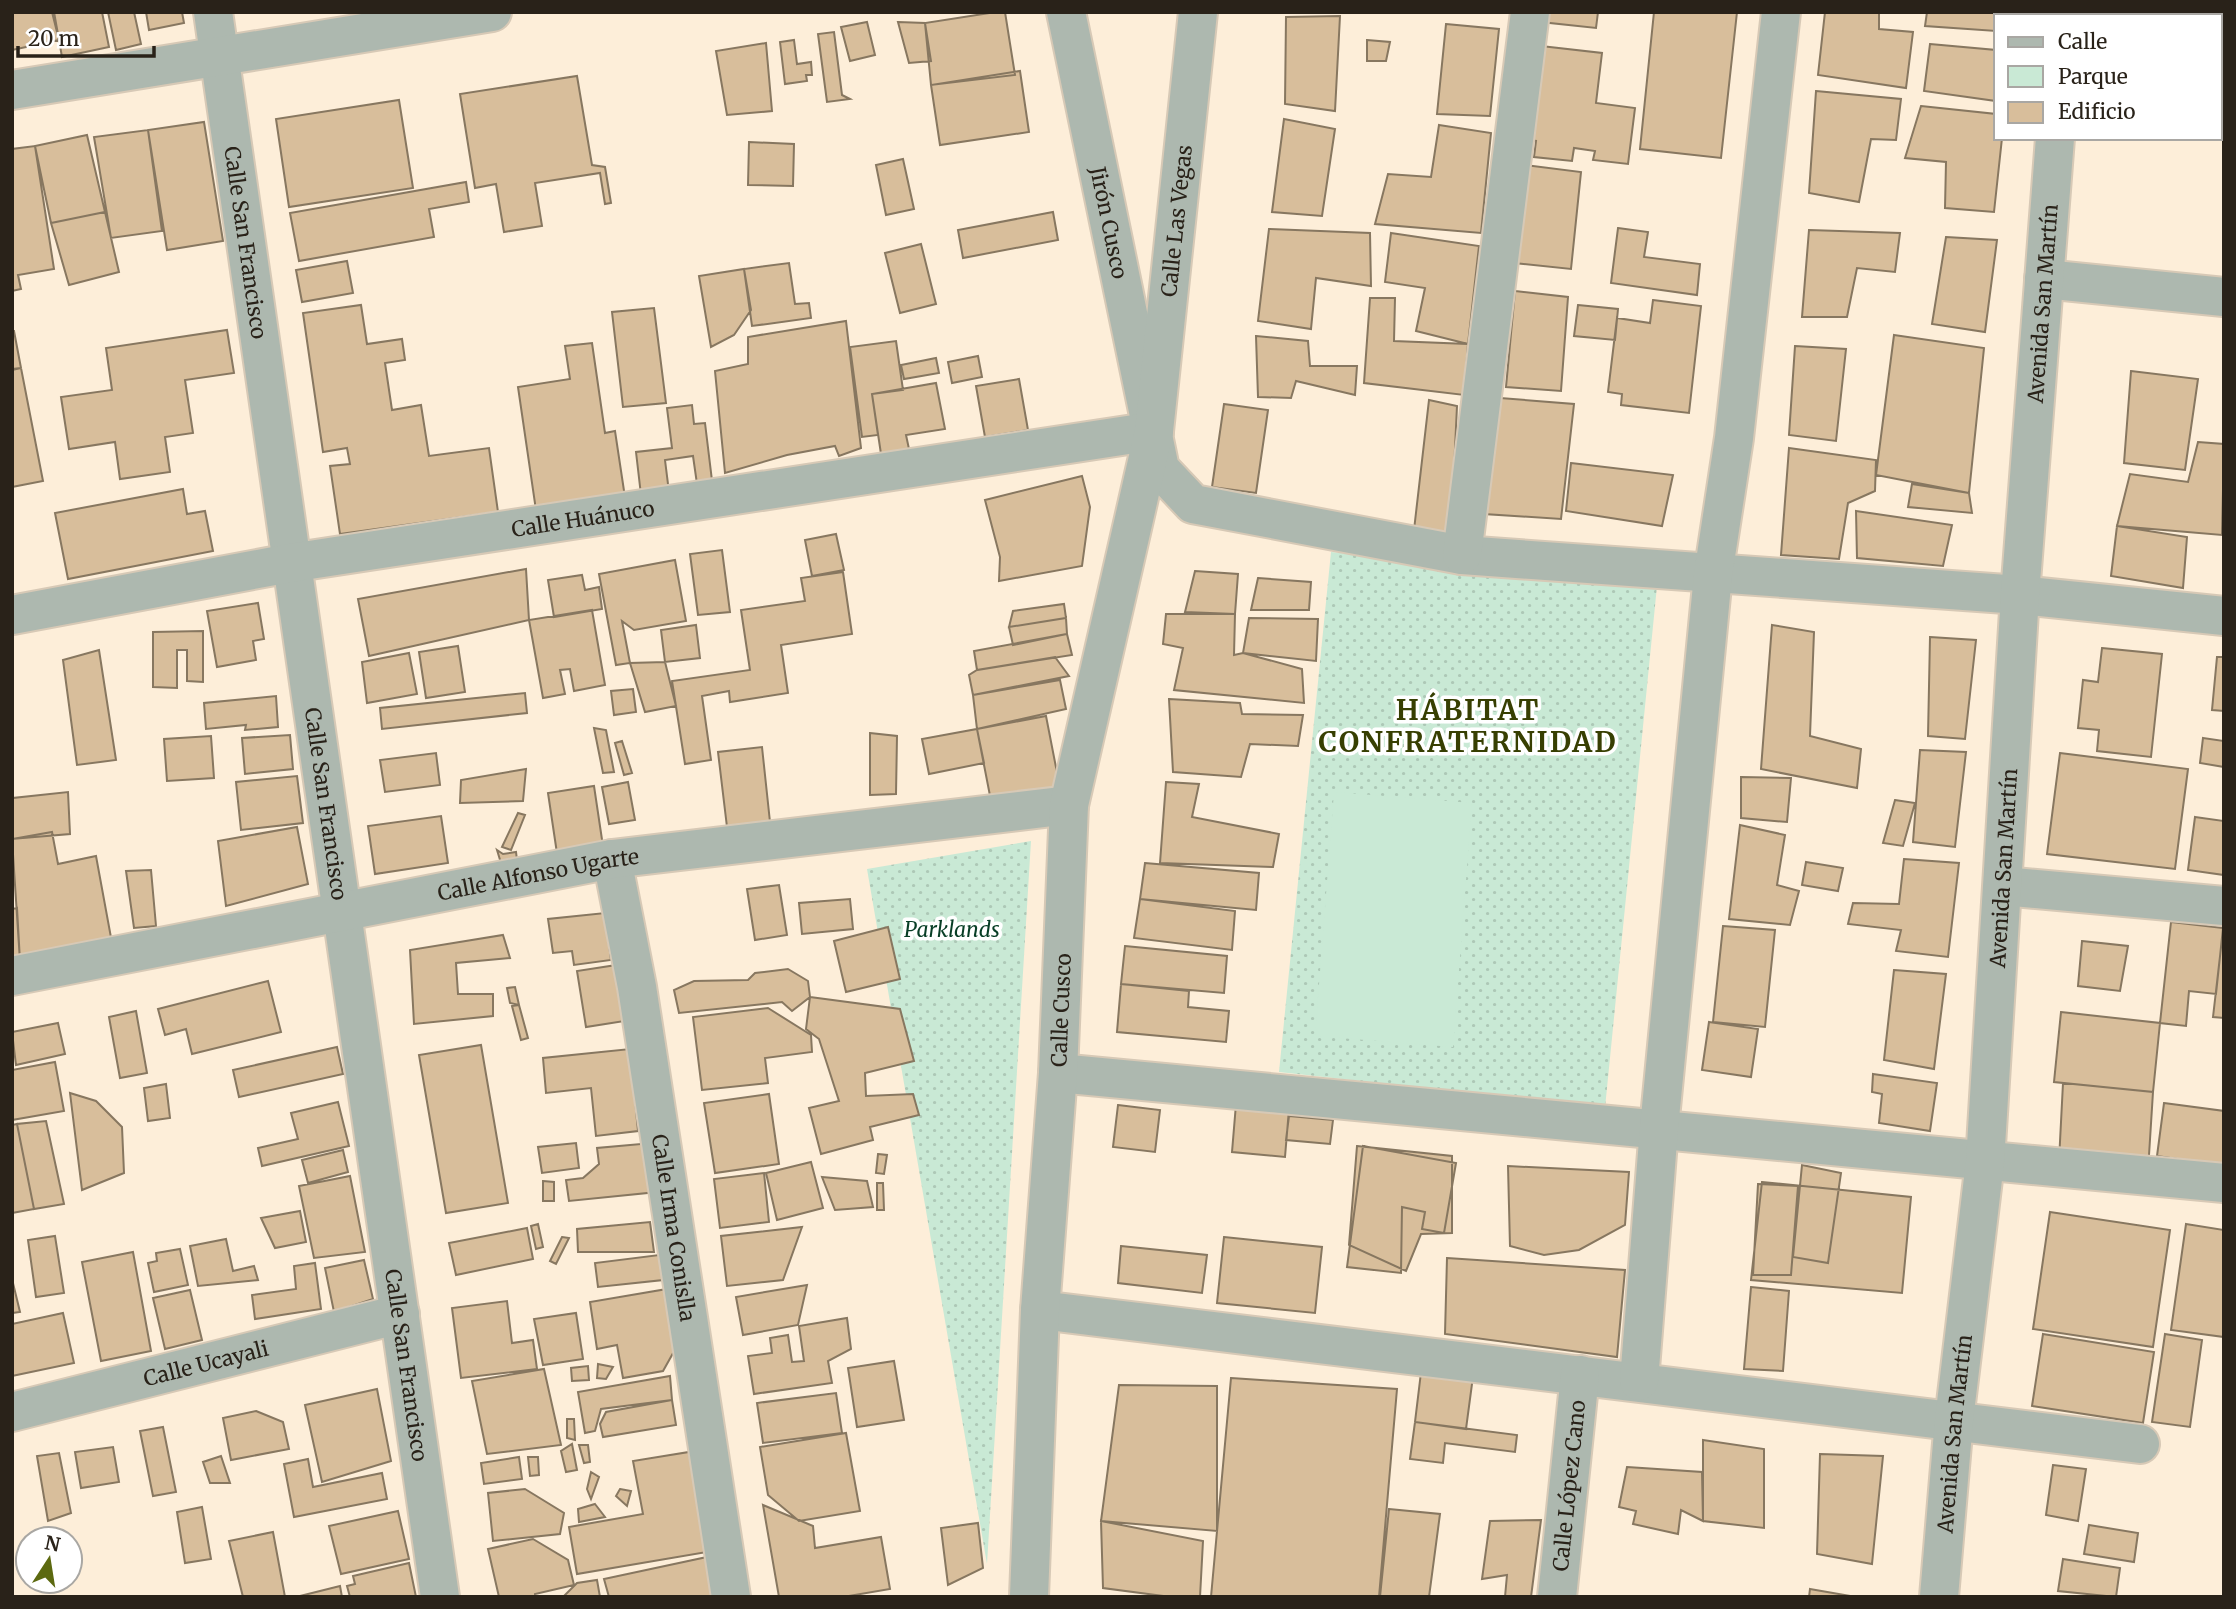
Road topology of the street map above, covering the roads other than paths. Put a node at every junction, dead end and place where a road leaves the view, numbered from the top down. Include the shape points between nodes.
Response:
1 (213, 12) edge
2 (492, 12) edge
3 (1066, 12) edge
4 (1198, 12) edge
5 (1530, 12) edge
6 (1781, 12) edge
7 (219, 56) junction
8 (12, 90) edge
9 (2055, 140) edge
10 (2044, 279) junction
11 (2224, 297) edge
12 (1154, 432) junction
13 (1462, 555) junction
14 (290, 564) junction
15 (1713, 575) junction
16 (2020, 595) junction
17 (12, 615) edge
18 (2224, 617) edge
19 (1069, 806) junction
20 (612, 859) junction
21 (2003, 886) junction
22 (2224, 906) edge
23 (343, 914) junction
24 (12, 976) edge
25 (1058, 1073) junction
26 (1659, 1128) junction
27 (1985, 1162) junction
28 (2224, 1184) edge
29 (1040, 1310) junction
30 (400, 1314) junction
31 (1580, 1375) junction
32 (1639, 1381) junction
33 (12, 1412) edge
34 (1954, 1420) junction
35 (2140, 1444) dead end
36 (440, 1597) edge
37 (731, 1597) edge
38 (1029, 1597) edge
39 (1557, 1597) edge
40 (1939, 1597) edge

1 - 7 street, Calle San Francisco
2 - 7 street
3 - 12 street, Jirón Cusco
4 - 12 street, Calle Las Vegas
5 - 13 street
6 - 15 street via 1734,438
7 - 8 street
7 - 14 street, Calle San Francisco
9 - 10 street, Avenida San Martín
10 - 11 street
10 - 16 street, Avenida San Martín
12 - 13 street via 1160,469 1193,504
12 - 14 street, Calle Huánuco
12 - 19 street, Calle Cusco
13 - 15 street
14 - 17 street, Calle Huánuco
14 - 23 street, Calle San Francisco
15 - 16 street
15 - 26 street
16 - 18 street
16 - 21 street, Avenida San Martín
19 - 20 street, Calle Alfonso Ugarte
19 - 25 street, Calle Cusco
20 - 23 street, Calle Alfonso Ugarte
20 - 37 street, Calle Irma Conislla via 638,987
21 - 22 street
21 - 27 street, Avenida San Martín
23 - 24 street, Calle Alfonso Ugarte
23 - 30 street, Calle San Francisco
25 - 26 street
25 - 29 street, Calle Cusco
26 - 27 street
26 - 32 street
27 - 28 street
27 - 34 street, Avenida San Martín
29 - 31 street
29 - 38 street, Calle Cusco
30 - 33 street, Calle Ucayali
30 - 36 street, Calle San Francisco
31 - 32 street
31 - 39 street, Calle López Cano
32 - 34 street
34 - 35 street
34 - 40 street, Avenida San Martín

